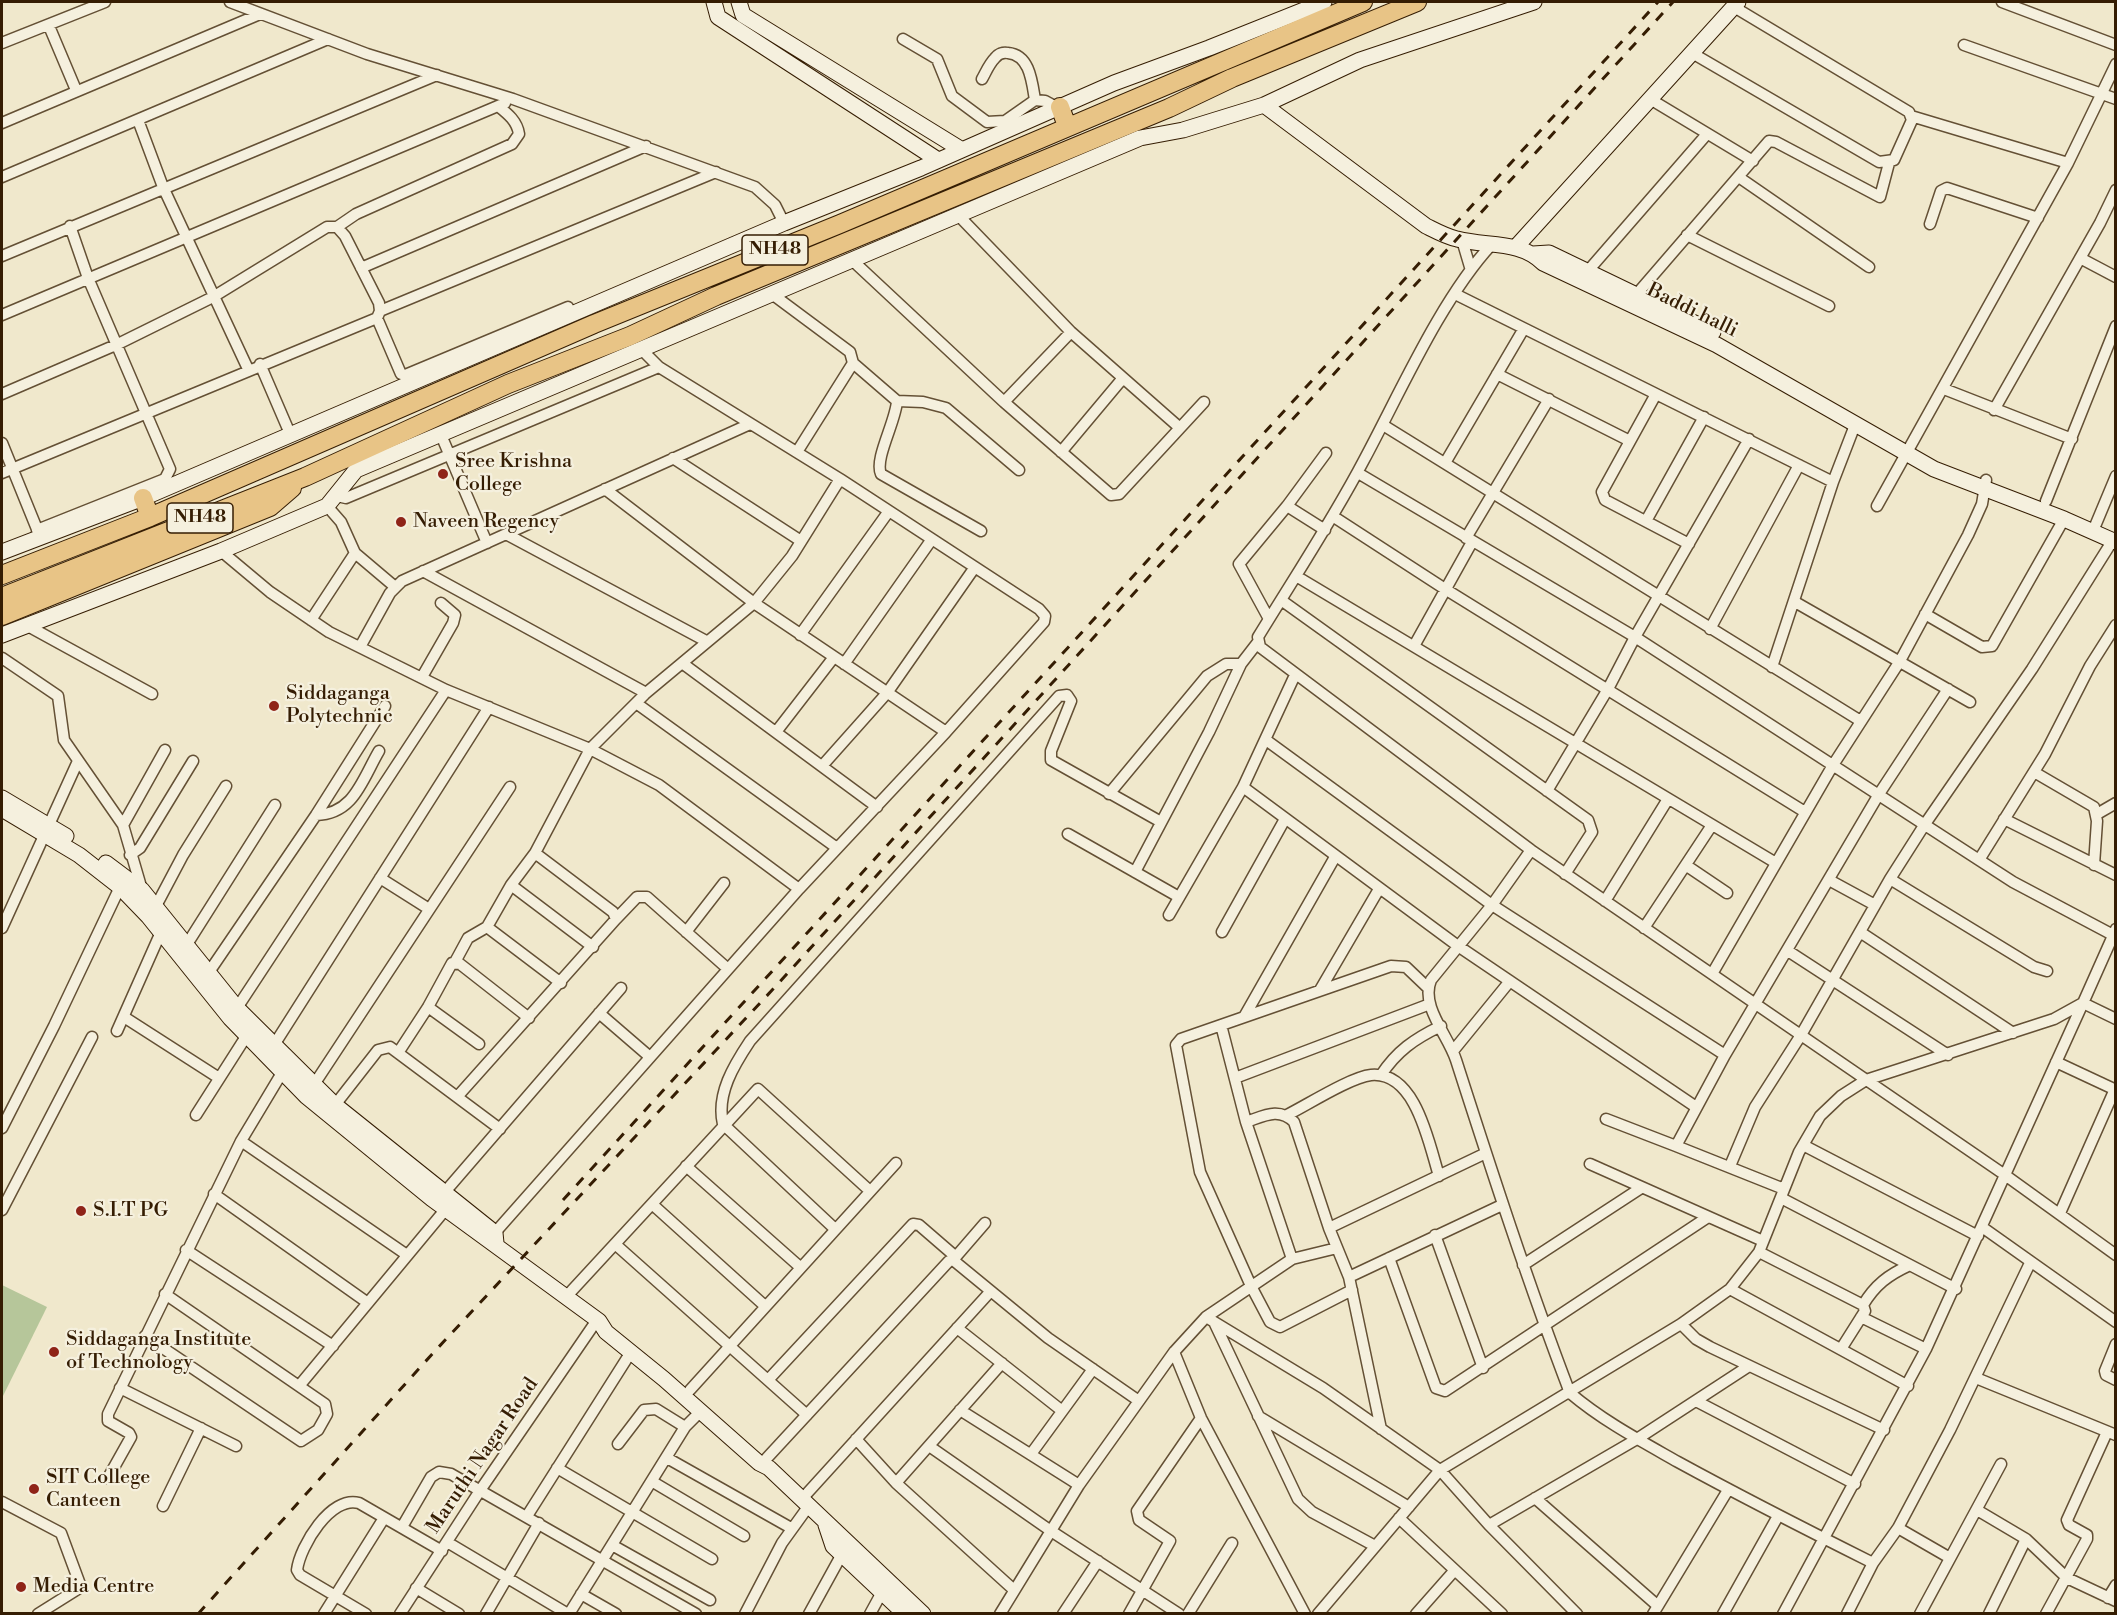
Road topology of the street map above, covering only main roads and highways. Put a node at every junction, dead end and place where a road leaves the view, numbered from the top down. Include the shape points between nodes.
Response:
1 (1363, 2) edge
2 (1417, 2) edge
3 (1059, 107) road end
4 (1067, 126) junction
5 (305, 477) junction
6 (143, 498) road end
7 (150, 518) junction
8 (2, 574) edge
9 (2, 597) edge
10 (2, 616) edge

1 - 4 highway, NH48
2 - 5 highway, NH48 via 716,296 630,336 508,384
3 - 4 highway
4 - 7 highway, NH48 via 840,224 624,302
5 - 9 highway, NH48
5 - 10 highway via 270,507
6 - 7 highway
7 - 8 highway, NH48

